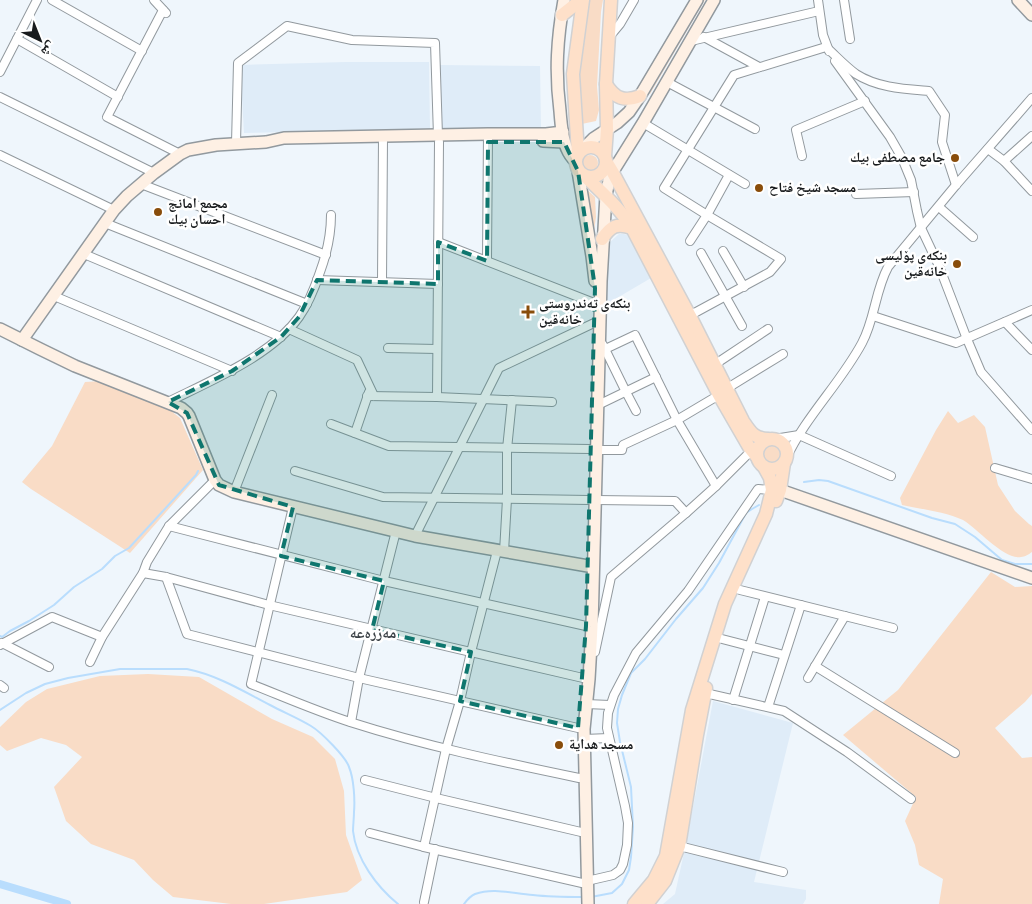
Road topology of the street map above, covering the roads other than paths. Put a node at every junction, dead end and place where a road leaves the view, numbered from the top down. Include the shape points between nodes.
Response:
1 (37, 0) edge
2 (52, 0) edge
3 (154, 0) edge
4 (564, 0) edge
5 (582, 0) edge
6 (611, 0) edge
7 (634, 0) edge
8 (697, 0) edge
9 (714, 0) edge
10 (818, 0) edge
11 (844, 0) edge
12 (1018, 0) edge
13 (1027, 0) edge
14 (1032, 5) edge
15 (819, 11) junction
16 (562, 15) junction
17 (1032, 15) edge
18 (609, 37) junction
19 (697, 37) junction
20 (17, 39) junction
21 (850, 39) dead end
22 (826, 47) junction
23 (142, 52) junction
24 (749, 61) junction
25 (759, 66) junction
26 (0, 72) edge
27 (742, 72) junction
28 (667, 82) junction
29 (606, 84) junction
30 (640, 96) junction
31 (0, 97) edge
32 (118, 97) junction
33 (1032, 98) edge
34 (865, 101) junction
35 (714, 107) junction
36 (643, 123) junction
37 (607, 129) junction
38 (755, 129) dead end
39 (1032, 136) edge
40 (564, 137) junction
41 (488, 138) junction
42 (438, 139) junction
43 (383, 140) junction
44 (236, 143) junction
45 (988, 149) junction
46 (688, 151) junction
47 (0, 154) edge
48 (180, 154) junction
49 (802, 156) dead end
50 (1004, 161) junction
51 (580, 162) junction
52 (608, 163) junction
53 (154, 173) junction
54 (729, 175) junction
55 (141, 184) junction
56 (745, 184) dead end
57 (956, 185) junction
58 (1032, 190) edge
59 (914, 192) junction
60 (856, 194) dead end
61 (606, 195) junction
62 (939, 207) junction
63 (114, 210) junction
64 (331, 215) dead end
65 (707, 215) junction
66 (106, 223) junction
67 (632, 228) junction
68 (921, 228) junction
69 (973, 237) dead end
70 (602, 240) junction
71 (690, 241) dead end
72 (438, 242) junction
73 (723, 251) dead end
74 (701, 253) dead end
75 (84, 254) junction
76 (326, 255) junction
77 (487, 261) junction
78 (317, 280) junction
79 (382, 282) junction
80 (438, 284) junction
81 (744, 287) junction
82 (54, 296) junction
83 (725, 297) junction
84 (594, 303) junction
85 (307, 304) junction
86 (1032, 310) edge
87 (873, 316) junction
88 (685, 318) junction
89 (594, 322) junction
90 (1005, 322) junction
91 (742, 326) dead end
92 (0, 328) edge
93 (289, 329) junction
94 (768, 329) dead end
95 (281, 336) junction
96 (966, 339) junction
97 (22, 340) junction
98 (601, 346) junction
99 (388, 348) dead end
100 (437, 348) junction
101 (1032, 350) edge
102 (783, 354) dead end
103 (714, 365) junction
104 (232, 371) junction
105 (656, 377) junction
106 (626, 392) junction
107 (723, 392) junction
108 (370, 393) junction
109 (272, 395) dead end
110 (436, 397) junction
111 (484, 399) junction
112 (512, 400) junction
113 (168, 402) junction
114 (552, 402) dead end
115 (598, 406) junction
116 (636, 411) dead end
117 (677, 420) junction
118 (331, 424) dead end
119 (1032, 430) edge
120 (355, 433) junction
121 (799, 435) junction
122 (459, 447) junction
123 (508, 449) junction
124 (763, 449) junction
125 (594, 450) junction
126 (785, 461) junction
127 (995, 468) dead end
128 (296, 471) dead end
129 (892, 476) dead end
130 (1032, 479) edge
131 (215, 480) junction
132 (716, 486) junction
133 (776, 490) junction
134 (234, 492) junction
135 (434, 498) junction
136 (507, 499) junction
137 (593, 500) junction
138 (293, 507) junction
139 (686, 513) junction
140 (170, 526) junction
141 (396, 531) junction
142 (414, 536) junction
143 (500, 551) junction
144 (281, 556) junction
145 (591, 571) junction
146 (143, 573) junction
147 (166, 577) junction
148 (611, 577) junction
149 (1032, 578) edge
150 (384, 581) junction
151 (740, 590) junction
152 (765, 597) junction
153 (483, 603) junction
154 (270, 605) junction
155 (801, 606) junction
156 (845, 616) junction
157 (586, 626) junction
158 (893, 628) dead end
159 (372, 630) junction
160 (102, 636) junction
161 (722, 639) junction
162 (1, 644) edge
163 (750, 646) junction
164 (258, 652) junction
165 (471, 652) junction
166 (784, 656) junction
167 (90, 662) dead end
168 (815, 666) junction
169 (49, 667) dead end
170 (586, 676) junction
171 (359, 678) junction
172 (808, 678) dead end
173 (705, 693) junction
174 (733, 700) junction
175 (460, 701) junction
176 (586, 704) junction
177 (610, 705) junction
178 (768, 708) junction
179 (350, 722) junction
180 (578, 728) junction
181 (609, 738) junction
182 (584, 739) junction
183 (446, 750) junction
184 (955, 753) dead end
185 (579, 778) junction
186 (365, 780) dead end
187 (436, 798) junction
188 (911, 799) dead end
189 (580, 832) junction
190 (370, 833) dead end
191 (679, 846) junction
192 (424, 847) junction
193 (435, 849) junction
194 (782, 872) dead end
195 (584, 884) junction
196 (424, 902) dead end
197 (582, 904) edge
198 (588, 904) edge
199 (634, 904) edge
200 (647, 904) edge

1 - 20 street
2 - 23 street
3 - 23 street via 165,12
4 - 16 main road
5 - 16 main road
5 - 51 main road via 573,74
6 - 18 main road
7 - 18 street
8 - 30 main road
9 - 19 main road
10 - 15 street
11 - 21 street
12 - 17 main road
13 - 14 main road
15 - 19 street
15 - 22 street
16 - 40 main road via 556,75
18 - 29 main road
19 - 24 street
19 - 28 main road
20 - 26 street
20 - 32 street
22 - 25 street
22 - 34 street
22 - 57 street via 852,70 882,85 930,90 945,115 942,142
23 - 32 street
24 - 25 street
24 - 27 street
25 - 27 street
27 - 35 street via 734,75
28 - 35 street
28 - 36 main road
29 - 30 main road via 617,97 633,99
29 - 37 main road
30 - 37 main road via 628,112
31 - 53 street
32 - 48 street via 107,118
33 - 45 street
34 - 49 street via 796,130
34 - 59 street via 902,158
35 - 38 street
35 - 46 street
36 - 46 street
36 - 52 main road
37 - 51 main road via 594,138
37 - 52 main road
39 - 50 street
40 - 41 main road via 548,141
40 - 51 main road via 569,153
41 - 42 main road
41 - 77 street
42 - 43 main road
42 - 44 street via 435,43 352,40 287,26 238,63
42 - 72 street
43 - 44 main road via 284,145
43 - 79 street
44 - 48 main road via 216,144
45 - 50 street
45 - 57 street
46 - 54 street
46 - 65 street via 664,188
47 - 63 street
48 - 53 main road
50 - 58 street
51 - 52 main road via 591,178 600,174
51 - 52 main road via 588,148 598,149
51 - 61 main road
51 - 84 main road via 595,280
52 - 61 main road
52 - 88 main road
53 - 55 main road
54 - 56 street
54 - 65 street
55 - 63 main road
55 - 76 street
57 - 62 street
59 - 60 street
59 - 68 street
61 - 67 main road
61 - 70 main road
62 - 68 street
62 - 69 street
63 - 66 main road
64 - 76 street
65 - 71 street
65 - 81 street via 781,259 770,272
66 - 75 main road
66 - 85 street
67 - 70 main road via 615,226
67 - 88 main road
68 - 87 street via 882,278
68 - 96 street via 945,280
70 - 98 main road
72 - 77 street
72 - 80 street
73 - 81 street
74 - 83 street
75 - 82 main road
75 - 95 street
76 - 78 street
77 - 84 street
78 - 79 street
78 - 85 street
79 - 80 street
80 - 100 street
81 - 83 street
82 - 97 main road
82 - 104 street
83 - 88 street
83 - 91 street
84 - 89 main road
85 - 93 street
86 - 90 street
87 - 96 street via 956,344
87 - 121 street via 850,364
88 - 103 main road
88 - 107 main road
89 - 111 street via 499,368
89 - 125 main road
90 - 96 street
90 - 101 street
92 - 97 main road
93 - 95 street
93 - 108 street via 357,360
94 - 103 street
95 - 104 street
96 - 119 street via 981,372
97 - 113 main road via 75,366
98 - 105 street via 635,335
98 - 106 street
98 - 115 main road
99 - 100 street
100 - 110 street
102 - 107 street
103 - 107 main road
104 - 113 street
105 - 106 street
105 - 117 street
106 - 115 street
106 - 116 street
107 - 117 street
107 - 124 main road
107 - 124 main road via 751,433 761,438
108 - 110 street
108 - 120 street
109 - 134 street
110 - 111 street
111 - 112 street
111 - 122 street
112 - 114 street
112 - 123 street
113 - 131 main road via 187,413
115 - 125 main road
117 - 125 street via 623,446 622,450
117 - 132 street
118 - 120 street
120 - 122 street via 389,446
121 - 124 street
121 - 126 street
121 - 129 street
122 - 123 street
122 - 135 street
123 - 125 street
123 - 136 street
124 - 126 main road via 768,469 777,468
124 - 126 main road via 778,440 787,450
124 - 132 street
124 - 133 main road
125 - 137 main road
126 - 133 main road
127 - 130 street
128 - 135 street via 383,497
131 - 134 main road
131 - 140 street
132 - 139 street
133 - 149 main road
133 - 151 main road via 770,519
133 - 177 street via 758,489 688,591 636,653
133 - 199 main road via 725,604 692,710 666,856 654,880
134 - 138 main road
135 - 136 street
135 - 142 street
136 - 137 street
136 - 143 street
137 - 139 street via 675,501
137 - 145 main road
138 - 141 main road
138 - 144 street
139 - 148 street
140 - 144 street
140 - 146 street
141 - 142 main road
141 - 150 street
142 - 143 main road
143 - 145 main road
143 - 153 street
144 - 150 street
144 - 154 street
145 - 148 street
145 - 157 main road
145 - 170 main road
146 - 147 street
146 - 160 street
147 - 154 street
147 - 164 street via 187,634
148 - 170 street
150 - 153 street
150 - 159 street
151 - 152 street
151 - 161 main road
152 - 155 street
152 - 163 street
153 - 157 street
153 - 165 street
154 - 159 street
154 - 164 street
155 - 156 street
155 - 166 street
156 - 158 street
156 - 168 street
157 - 170 main road
159 - 165 street
159 - 171 street
160 - 162 street via 52,617
160 - 167 street
161 - 163 street
161 - 173 main road
162 - 169 street
163 - 166 street
163 - 174 street
164 - 171 street
164 - 179 street via 251,684
165 - 170 street
165 - 175 street
166 - 178 street
168 - 172 street
168 - 184 street
170 - 176 main road
170 - 180 main road
171 - 175 street
171 - 179 street
173 - 174 street
173 - 191 main road
174 - 178 street
175 - 180 street
175 - 183 street
176 - 177 street
176 - 182 main road
177 - 181 street via 607,721
178 - 188 street via 784,711
179 - 183 street
180 - 185 main road
181 - 182 street
181 - 195 street via 628,823 627,845 620,870
182 - 195 main road
183 - 185 street
183 - 187 street
185 - 189 main road
186 - 187 street
187 - 189 street
187 - 192 street
189 - 195 main road
190 - 192 street
191 - 194 street
191 - 200 main road via 665,881
192 - 193 street
193 - 195 street
193 - 196 street
195 - 197 main road
195 - 198 main road

